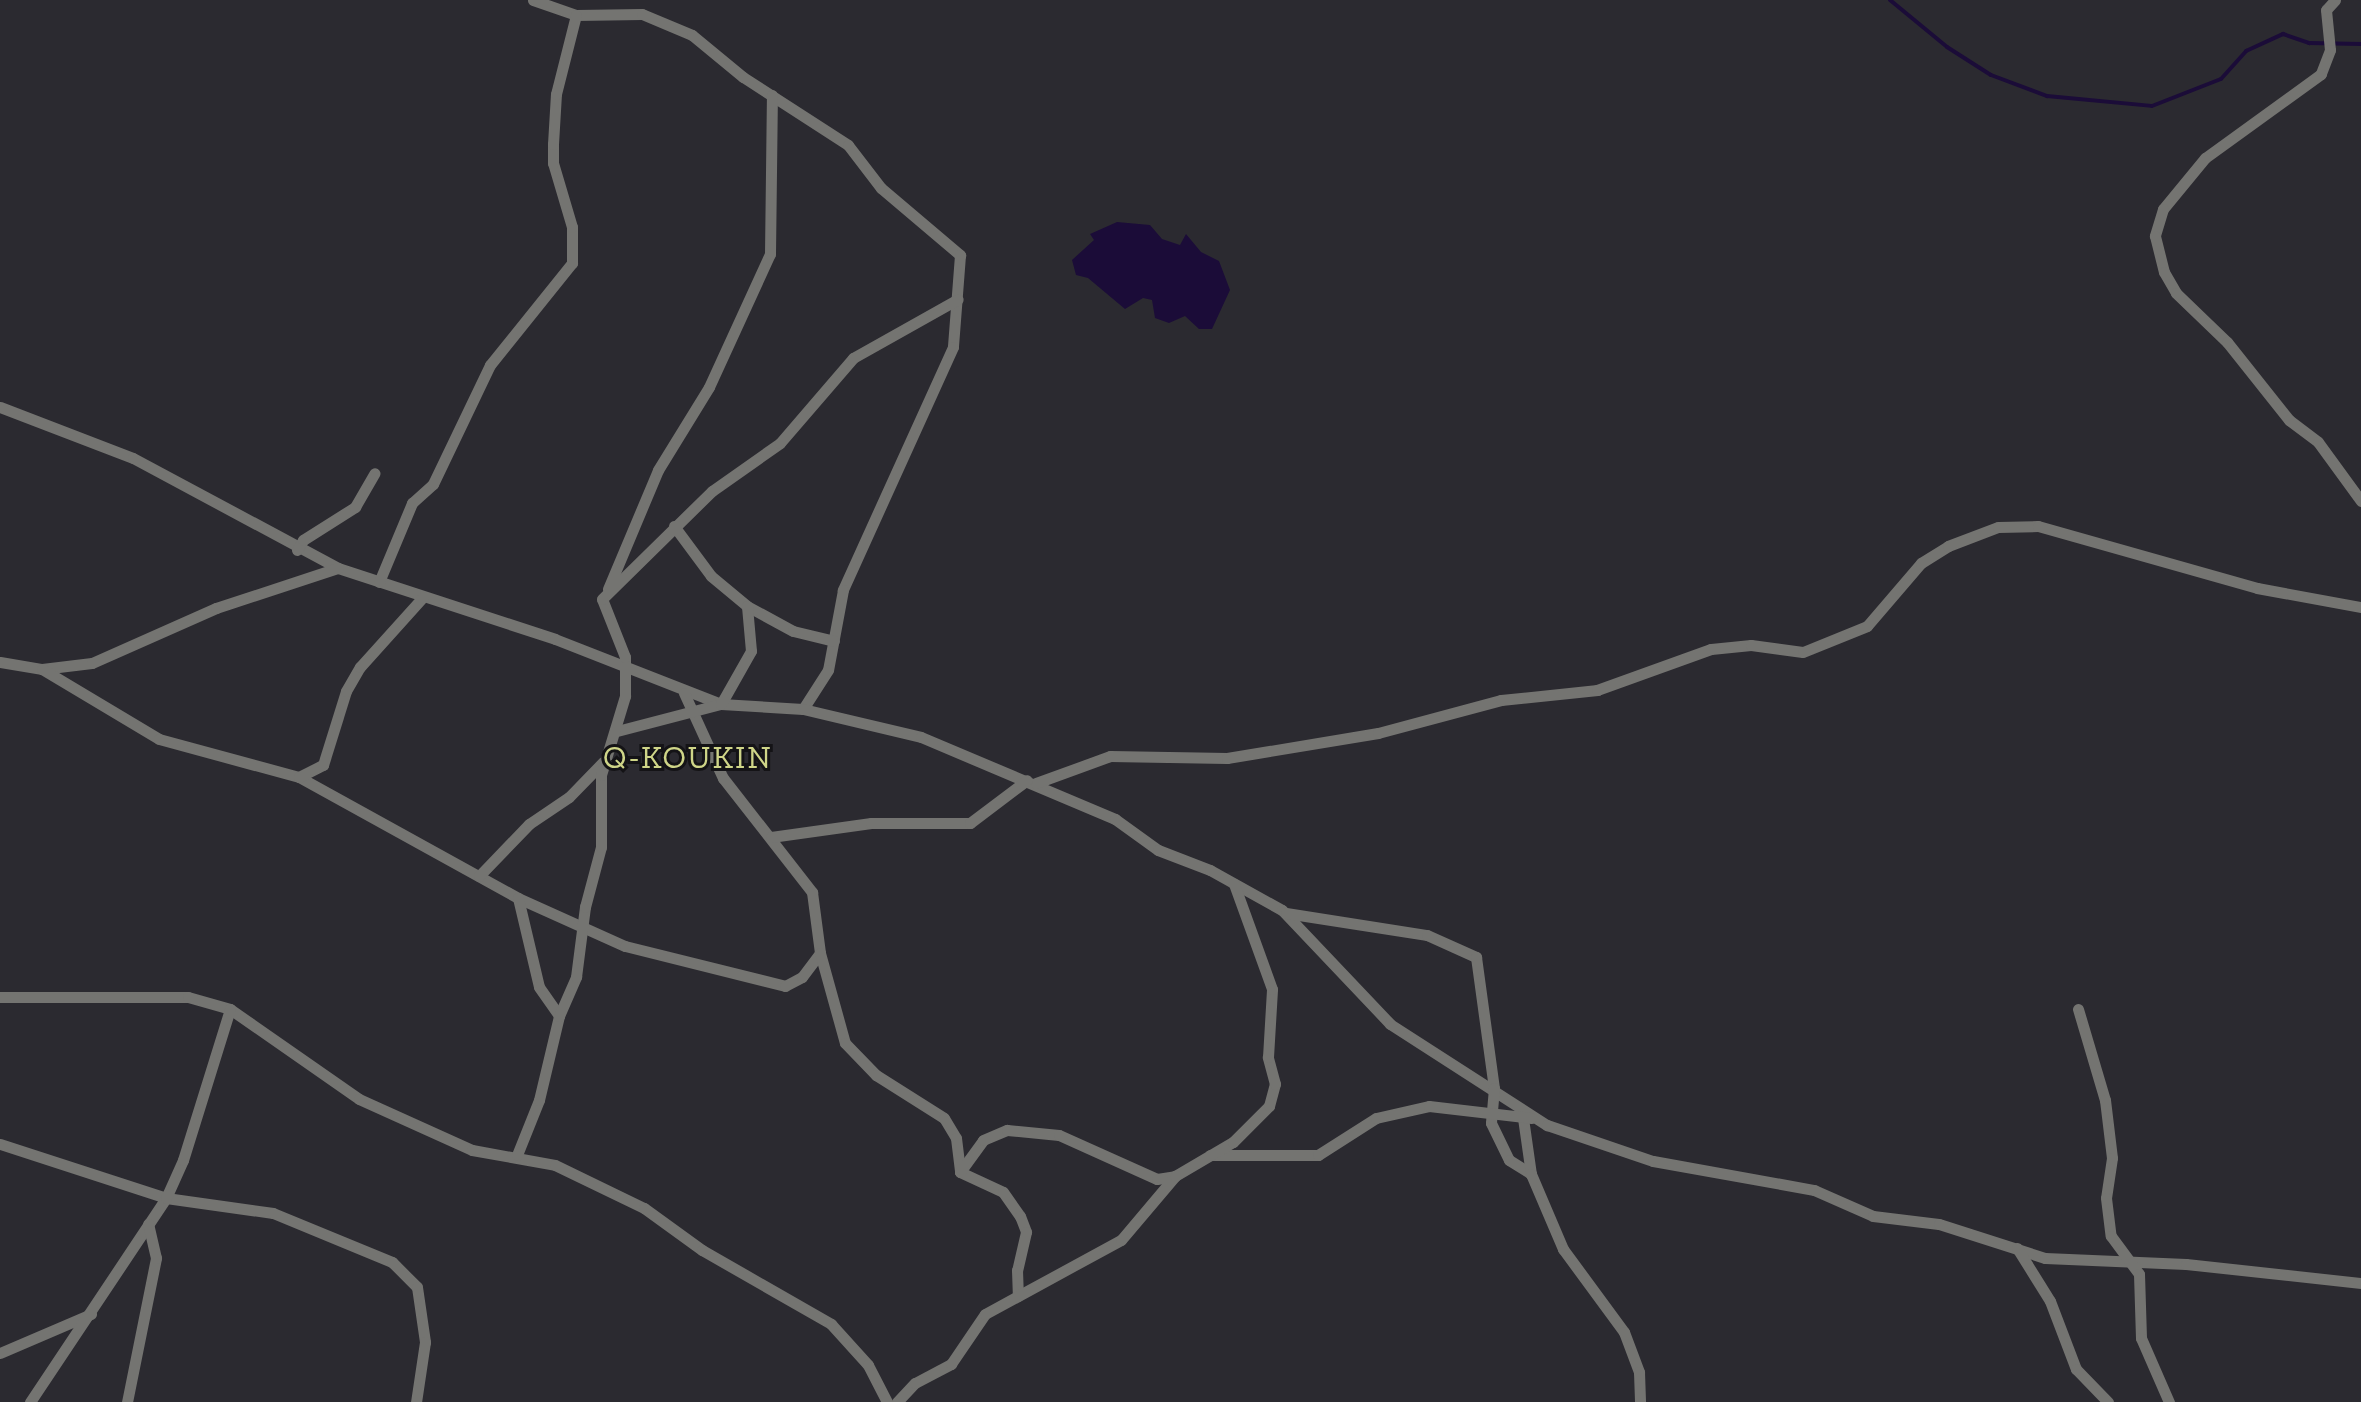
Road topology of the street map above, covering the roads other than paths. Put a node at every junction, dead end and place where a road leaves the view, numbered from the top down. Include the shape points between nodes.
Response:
1 (533, 0) edge
2 (2335, 0) edge
3 (576, 15) junction
4 (772, 95) junction
5 (958, 299) junction
6 (0, 407) edge
7 (375, 473) dead end
8 (2361, 501) edge
9 (674, 526) junction
10 (297, 550) junction
11 (338, 568) junction
12 (379, 582) junction
13 (608, 590) junction
14 (423, 597) junction
15 (747, 606) junction
16 (2361, 607) edge
17 (834, 641) junction
18 (0, 662) edge
19 (627, 668) junction
20 (42, 669) junction
21 (684, 693) junction
22 (721, 704) junction
23 (803, 709) junction
24 (695, 712) junction
25 (617, 731) junction
26 (604, 762) junction
27 (299, 777) junction
28 (1031, 782) junction
29 (771, 837) junction
30 (479, 876) junction
31 (1234, 884) junction
32 (518, 898) junction
33 (1285, 913) junction
34 (582, 927) junction
35 (820, 953) junction
36 (0, 997) edge
37 (230, 1009) junction
38 (2078, 1009) dead end
39 (559, 1016) junction
40 (1494, 1088) junction
41 (1490, 1114) junction
42 (1528, 1118) junction
43 (0, 1144) edge
44 (517, 1155) junction
45 (1209, 1155) junction
46 (960, 1172) junction
47 (1531, 1174) junction
48 (1175, 1176) junction
49 (166, 1198) junction
50 (148, 1224) junction
51 (2017, 1248) junction
52 (2128, 1260) junction
53 (2358, 1281) edge
54 (1018, 1296) junction
55 (91, 1314) junction
56 (0, 1353) edge
57 (1641, 1396) edge
58 (30, 1402) edge
59 (127, 1402) edge
60 (416, 1402) edge
61 (887, 1402) edge
62 (897, 1402) edge
63 (1646, 1402) edge
64 (2108, 1402) edge
65 (2169, 1402) edge

1 - 3 street
2 - 8 street via 2326,10 2330,50 2321,74 2212,151 2172,195 2155,236 2164,272 2176,293 2227,342 2289,420 2318,442
3 - 4 street via 631,12 673,25
3 - 12 street via 556,94 553,144 553,163 572,227 572,263 490,365 433,484 412,503
4 - 5 street via 848,145 881,188 958,251
4 - 13 street via 770,254 709,387 658,470
5 - 9 street via 853,358 780,443 712,491
5 - 17 street via 953,347 843,590
6 - 10 street via 133,458
7 - 10 street via 355,507 303,540
9 - 13 street
9 - 15 street via 711,576
10 - 11 street
11 - 12 street
11 - 20 street via 216,608 92,663
12 - 14 street
13 - 19 street via 601,605 617,631
14 - 19 street
14 - 27 street via 360,667 346,691 323,765
15 - 17 street via 793,631
15 - 22 street via 751,651
16 - 28 street via 2257,588 2038,526 1998,527 1921,563 1867,626 1803,652 1751,645 1711,649 1597,690 1501,700 1378,733 1227,758 1110,756
17 - 23 street via 828,670
18 - 20 street
19 - 21 street
19 - 25 street
20 - 27 street via 159,739
21 - 22 street
21 - 24 street
22 - 23 street
22 - 24 street
23 - 28 street via 921,737 959,757
24 - 25 street
24 - 29 street via 723,778 748,816
25 - 26 street
26 - 30 street via 569,797 529,824
26 - 34 street via 601,847
27 - 30 street
28 - 29 street via 970,823 871,823
28 - 31 street via 1124,824 1158,850
29 - 35 street via 812,892
30 - 32 street
31 - 33 street
31 - 45 street via 1272,989 1268,1057 1275,1084 1257,1122
32 - 34 street
32 - 39 street via 539,987
33 - 40 street via 1376,1012
33 - 40 street via 1427,935 1471,952 1481,971
34 - 35 street via 659,957 785,986 802,977
34 - 39 street via 576,977
35 - 46 street via 845,1043 876,1075 944,1118 956,1138
36 - 37 street via 188,997
37 - 44 street via 359,1099 472,1150
37 - 49 street
38 - 52 street via 2105,1100 2112,1158 2106,1198 2111,1236
39 - 44 street via 539,1100
40 - 41 street
40 - 42 street
41 - 42 street
41 - 45 street via 1412,1108 1363,1125 1318,1155
41 - 47 street via 1509,1160
42 - 47 street
42 - 51 street via 1653,1161 1814,1190 1873,1216 1939,1224
43 - 49 street
44 - 61 street via 555,1165 630,1199 702,1250 816,1314 862,1358
45 - 48 street
46 - 48 street via 983,1140 1007,1130 1059,1135 1157,1179
46 - 54 street via 1003,1192 1020,1216 1026,1232 1017,1270
47 - 57 street via 1563,1249 1624,1332
48 - 54 street via 1121,1240
49 - 50 street
49 - 60 street via 273,1213 374,1251 407,1272 417,1287 424,1331
50 - 55 street
50 - 59 street via 156,1258
51 - 52 street via 2045,1258
51 - 64 street via 2050,1301 2076,1369
52 - 53 street
52 - 65 street via 2141,1281 2141,1338
54 - 62 street via 985,1314 951,1364 915,1383
55 - 56 street
55 - 58 street
57 - 63 street

